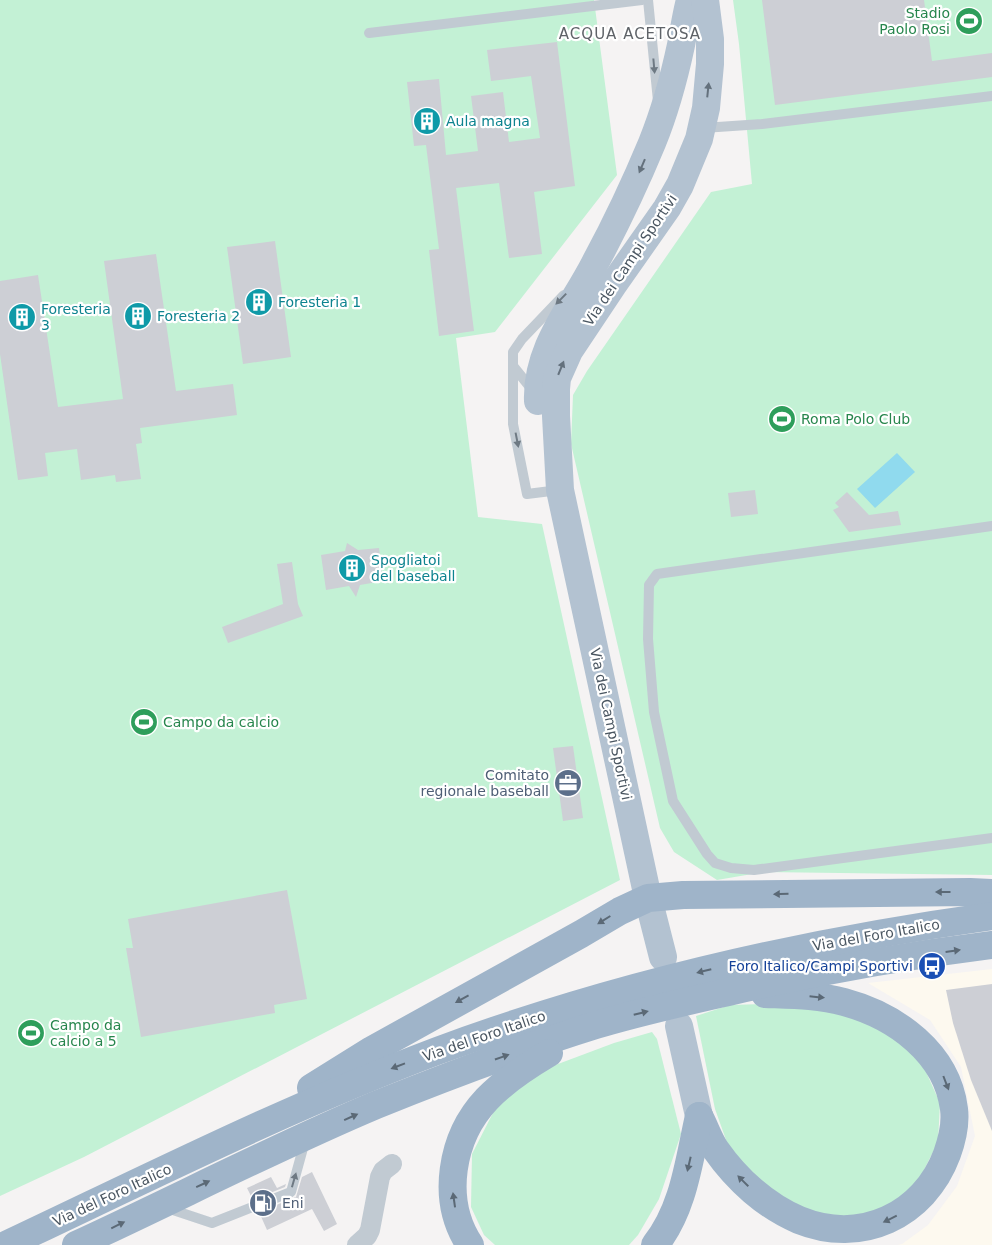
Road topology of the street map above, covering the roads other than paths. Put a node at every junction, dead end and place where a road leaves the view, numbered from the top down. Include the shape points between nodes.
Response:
1 (642, 0) edge
2 (648, 0) edge
3 (690, 0) edge
4 (705, 0) edge
5 (368, 33) dead end
6 (992, 96) edge
7 (660, 120) junction
8 (702, 128) junction
9 (693, 154) junction
10 (595, 264) junction
11 (513, 366) junction
12 (526, 391) junction
13 (556, 416) junction
14 (560, 490) junction
15 (992, 526) edge
16 (992, 838) edge
17 (992, 894) edge
18 (648, 898) junction
19 (992, 916) edge
20 (992, 945) edge
21 (663, 957) dead end
22 (699, 999) junction
23 (594, 1026) junction
24 (679, 1026) dead end
25 (699, 1116) junction
26 (307, 1136) junction
27 (232, 1138) junction
28 (392, 1164) dead end
29 (159, 1205) junction
30 (6, 1245) edge
31 (76, 1245) edge
32 (357, 1245) edge
33 (470, 1245) edge
34 (655, 1245) edge

1 - 5 lane
2 -> 7 lane
3 - 7 main road, Via dei Campi Sportivi
8 -> 4 main road, Via dei Campi Sportivi via 710,64
6 - 8 lane via 762,124
7 - 9 main road via 661,131 667,141 677,150
7 -> 10 main road, Via dei Campi Sportivi via 629,198
8 - 9 main road, Via dei Campi Sportivi
13 -> 9 main road, Via dei Campi Sportivi via 557,378 564,360 667,208
10 -> 11 lane via 522,339 513,352
10 - 12 main road, Via dei Campi Sportivi via 562,319
11 - 12 lane
11 - 12 lane
12 - 13 lane
12 -> 14 main road, Via dei Campi Sportivi
13 - 14 main road, Via dei Campi Sportivi
14 - 18 main road, Via dei Campi Sportivi
15 - 16 lane via 656,574 649,585 648,639 654,712 673,801 715,863 754,870
17 -> 18 highway via 683,894
18 - 21 main road, Via dei Campi Sportivi
18 -> 27 highway via 620,910 372,1050
19 -> 27 highway, Via del Foro Italico via 812,946 578,1004 405,1064
22 -> 20 highway, Via del Foro Italico via 780,980
23 -> 22 highway, Via del Foro Italico
22 -> 25 highway via 764,994 820,997 877,1014 901,1028 934,1059 948,1085 954,1123 940,1169 919,1199 885,1222 842,1230 806,1223 765,1202 715,1149
26 -> 23 highway, Via del Foro Italico via 378,1105
33 -> 23 highway via 458,1222 452,1186 458,1151 476,1114 487,1099 519,1071
24 - 25 main road
25 -> 34 highway via 680,1200
29 -> 26 highway, Via del Foro Italico
29 -> 26 lane via 212,1223 291,1192
27 - 30 highway, Via del Foro Italico
28 - 32 street via 380,1177 370,1230
31 -> 29 highway, Via del Foro Italico

